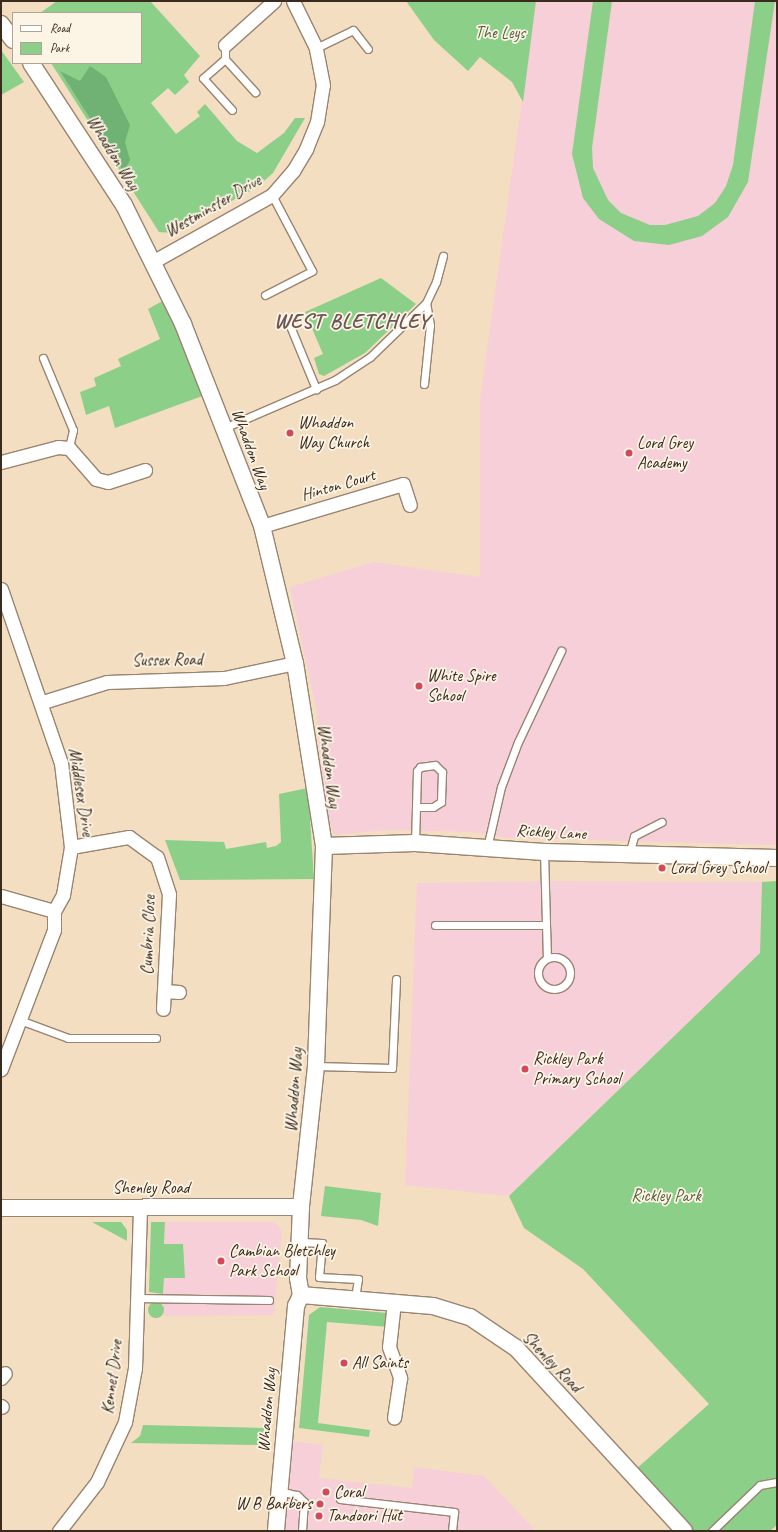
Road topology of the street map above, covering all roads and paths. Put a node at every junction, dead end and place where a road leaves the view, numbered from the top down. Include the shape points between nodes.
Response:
1 (274, 1) edge
2 (293, 1) edge
3 (1, 24) edge
4 (12, 39) edge
5 (225, 45) joint
6 (316, 48) junction
7 (368, 49) dead end
8 (225, 59) junction
9 (32, 64) edge
10 (255, 92) dead end
11 (232, 110) dead end
12 (272, 195) junction
13 (443, 256) dead end
14 (154, 261) junction
15 (264, 295) dead end
16 (426, 303) junction
17 (288, 321) dead end
18 (43, 358) dead end
19 (424, 384) dead end
20 (316, 389) junction
21 (224, 428) junction
22 (69, 448) junction
23 (1, 462) edge
24 (145, 470) dead end
25 (410, 505) dead end
26 (262, 526) junction
27 (1, 589) edge
28 (5, 616) edge
29 (561, 651) dead end
30 (295, 663) junction
31 (43, 702) junction
32 (417, 807) junction
33 (662, 822) dead end
34 (415, 843) junction
35 (324, 846) junction
36 (71, 847) junction
37 (487, 848) junction
38 (544, 852) junction
39 (629, 854) junction
40 (777, 858) edge
41 (1, 896) edge
42 (54, 911) junction
43 (435, 925) dead end
44 (544, 925) junction
45 (548, 958) junction
46 (396, 979) dead end
47 (164, 991) junction
48 (179, 992) dead end
49 (163, 1010) dead end
50 (17, 1019) junction
51 (156, 1038) dead end
52 (316, 1066) junction
53 (1, 1069) edge
54 (140, 1207) junction
55 (301, 1207) junction
56 (1, 1208) edge
57 (302, 1242) junction
58 (302, 1295) junction
59 (137, 1298) junction
60 (355, 1298) junction
61 (269, 1300) dead end
62 (394, 1302) junction
63 (394, 1418) dead end
64 (777, 1482) edge
65 (279, 1491) junction
66 (340, 1499) dead end
67 (59, 1531) edge
68 (276, 1531) edge
69 (302, 1531) edge
70 (452, 1531) edge
71 (684, 1531) edge
72 (712, 1531) edge

1 - 5 street
2 - 6 street, Westminster Drive
3 - 4 street
5 - 8 lane
6 - 7 lane via 353,30
6 - 12 street, Westminster Drive via 323,85 317,122 293,172
8 - 10 lane
8 - 11 lane via 203,78
9 - 14 street, Whaddon Way via 93,153
12 - 14 street, Westminster Drive
12 - 15 lane via 312,271
13 - 16 lane via 436,282
14 - 21 street, Whaddon Way
16 - 19 lane via 430,325
16 - 20 lane via 370,358
17 - 20 lane
18 - 22 lane via 73,430
20 - 21 lane
21 - 26 street, Whaddon Way
22 - 23 street via 58,447
22 - 24 street via 96,479 108,482
25 - 26 street, Hinton Court via 403,484
26 - 30 street, Whaddon Way
27 - 28 street, Middlesex Drive
28 - 31 street, Middlesex Drive
29 - 37 lane via 518,742 501,787
30 - 31 street, Sussex Road via 224,678 107,682
30 - 35 street, Whaddon Way via 318,830
31 - 36 street, Middlesex Drive via 61,763
32 - 32 lane via 433,807 441,802 442,772 435,765 420,767 417,771
32 - 34 lane
33 - 39 lane via 634,836
34 - 35 street, Rickley Lane
34 - 37 street, Rickley Lane
35 - 52 street, Whaddon Way
36 - 42 street, Middlesex Drive via 63,895
36 - 47 street, Cumbria Close via 129,837 157,857 169,894
37 - 38 street, Rickley Lane
38 - 39 street, Rickley Lane
38 - 44 lane
39 - 40 street, Rickley Lane
41 - 42 street
42 - 50 street, Middlesex Drive via 54,930
43 - 44 lane
44 - 45 lane
45 - 45 lane via 541,963 539,979 544,986 560,988 566,982 568,967 563,960
46 - 52 lane via 392,1068
47 - 48 street, Cumbria Close
47 - 49 street, Cumbria Close
50 - 51 lane via 68,1038
50 - 53 street, Middlesex Drive
52 - 55 street, Whaddon Way
54 - 55 street, Shenley Road
54 - 56 street, Shenley Road
54 - 59 street, Kennet Drive
55 - 57 street, Whaddon Way
57 - 58 street, Whaddon Way via 298,1278
57 - 60 lane via 322,1243 319,1277 358,1279
58 - 60 street, Shenley Road
58 - 65 street, Whaddon Way via 296,1306
59 - 61 lane
59 - 67 street, Kennet Drive via 135,1368 125,1422 97,1482
60 - 62 street, Shenley Road
62 - 63 street via 389,1347 400,1378
62 - 71 street, Shenley Road via 432,1306 470,1317 516,1348
64 - 72 lane via 760,1485
65 - 68 street, Whaddon Way
65 - 69 lane via 297,1495 304,1502
66 - 70 lane via 454,1512

